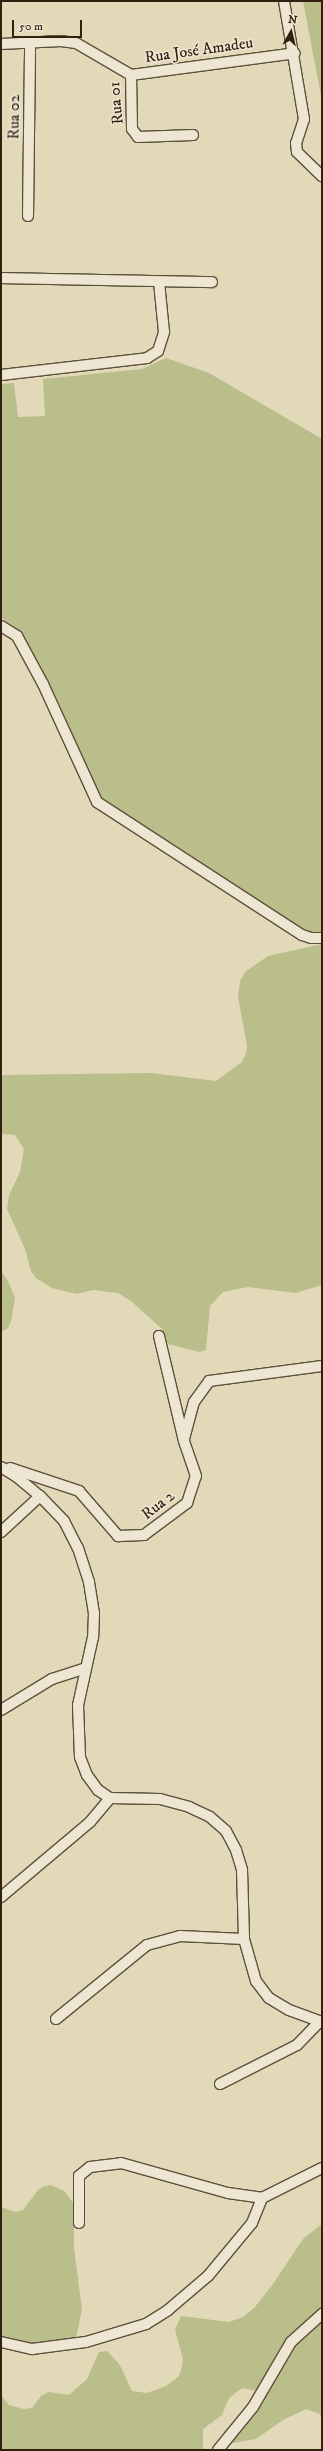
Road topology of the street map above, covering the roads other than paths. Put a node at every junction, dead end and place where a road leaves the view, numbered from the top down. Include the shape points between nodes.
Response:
1 (284, 1) edge
2 (30, 43) junction
3 (1, 44) edge
4 (295, 53) junction
5 (130, 75) junction
6 (193, 135) dead end
7 (322, 176) edge
8 (28, 216) dead end
9 (1, 278) edge
10 (159, 282) junction
11 (212, 282) dead end
12 (1, 375) edge
13 (1, 626) edge
14 (322, 938) edge
15 (159, 1336) dead end
16 (322, 1366) edge
17 (184, 1441) junction
18 (1, 1466) edge
19 (40, 1496) junction
20 (1, 1532) edge
21 (85, 1668) junction
22 (1, 1710) edge
23 (110, 1798) junction
24 (1, 1897) edge
25 (244, 1939) junction
26 (56, 2019) dead end
27 (320, 2022) edge
28 (220, 2084) dead end
29 (322, 2168) edge
30 (262, 2198) junction
31 (79, 2223) dead end
32 (322, 2314) edge
33 (1, 2342) edge
34 (218, 2450) edge

1 - 4 street
2 - 3 street, Rua 01
2 - 5 street, Rua 01 via 76,43
2 - 8 street, Rua 02
4 - 5 street, Rua José Amadeu
4 - 7 street via 304,119 296,143 297,152
5 - 6 street, Rua 01 via 132,129 138,138
9 - 10 street
10 - 11 street
10 - 12 street via 164,332 158,351 147,358
13 - 14 street via 16,636 39,677 97,802 302,935
15 - 17 street, Rua 2
16 - 17 street via 209,1381 194,1402
17 - 18 street, Rua 2 via 196,1476 187,1504 144,1535 118,1536 79,1491
18 - 19 street
19 - 20 street
19 - 21 street via 64,1521 78,1548 89,1582 94,1614 93,1637
21 - 22 street via 52,1679
21 - 23 street via 78,1705 80,1757 87,1775 98,1790
23 - 24 street via 90,1822
23 - 25 street via 160,1800 188,1807 210,1817 226,1831 236,1850 242,1870
25 - 26 street via 180,1936 147,1945
25 - 27 street via 256,1981 268,1998
27 - 28 street via 298,2045
29 - 30 street
30 - 31 street via 228,2193 121,2163 90,2167 78,2176
30 - 33 street via 252,2223 208,2276 168,2310 146,2324 86,2342 32,2349
32 - 34 street via 291,2342 253,2407

